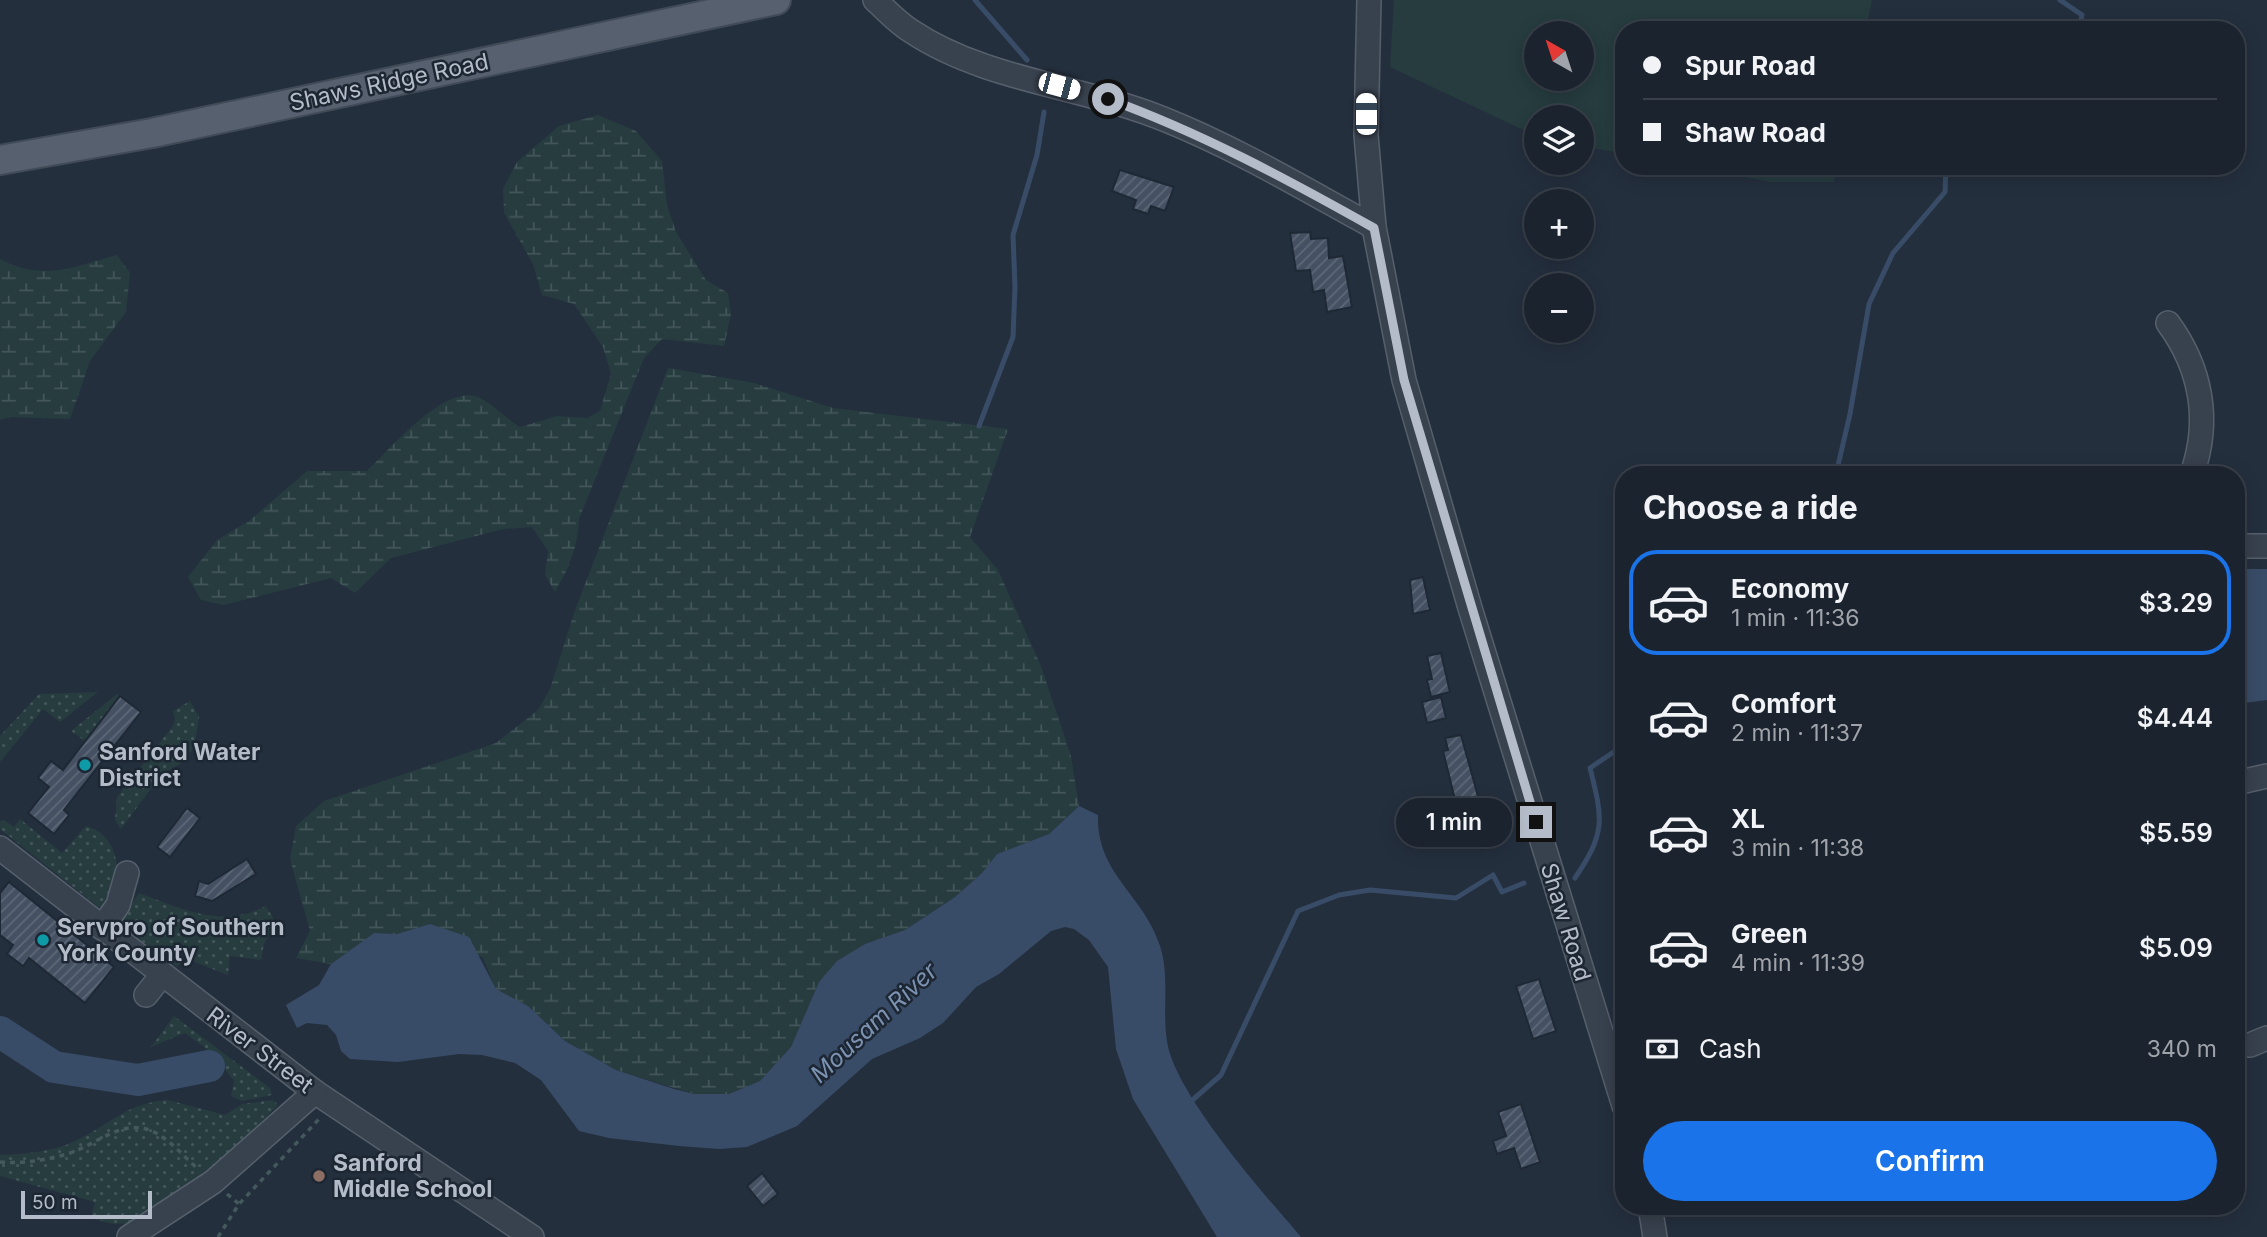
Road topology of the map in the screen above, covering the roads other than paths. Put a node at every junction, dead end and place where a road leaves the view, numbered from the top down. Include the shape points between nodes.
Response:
1 (776, 0) edge
2 (875, 0) edge
3 (1368, 0) edge
4 (0, 160) edge
5 (1374, 228) junction
6 (2168, 323) dead end
7 (2195, 466) edge
8 (2245, 546) edge
9 (2267, 546) edge
10 (2267, 776) edge
11 (2245, 781) edge
12 (0, 849) edge
13 (127, 873) dead end
14 (102, 928) junction
15 (162, 975) junction
16 (146, 995) dead end
17 (2267, 1038) edge
18 (2245, 1045) edge
19 (1615, 1078) edge
20 (325, 1098) junction
21 (1651, 1215) edge
22 (129, 1237) edge
23 (532, 1237) edge
24 (1655, 1237) edge

1 - 4 main road, Shaws Ridge Road via 152,133
2 - 5 street via 911,31 967,60 1167,120
3 - 5 street, Shaw Road via 1366,135
5 - 19 street, Shaw Road via 1404,380
6 - 7 street via 2187,349 2200,390 2201,430
8 - 9 street
10 - 11 street
12 - 14 street, River Street
13 - 14 street via 118,905
14 - 15 street, River Street
15 - 16 street
15 - 20 street, River Street
17 - 18 street
20 - 22 street via 213,1182
20 - 23 street, River Street
21 - 24 street

